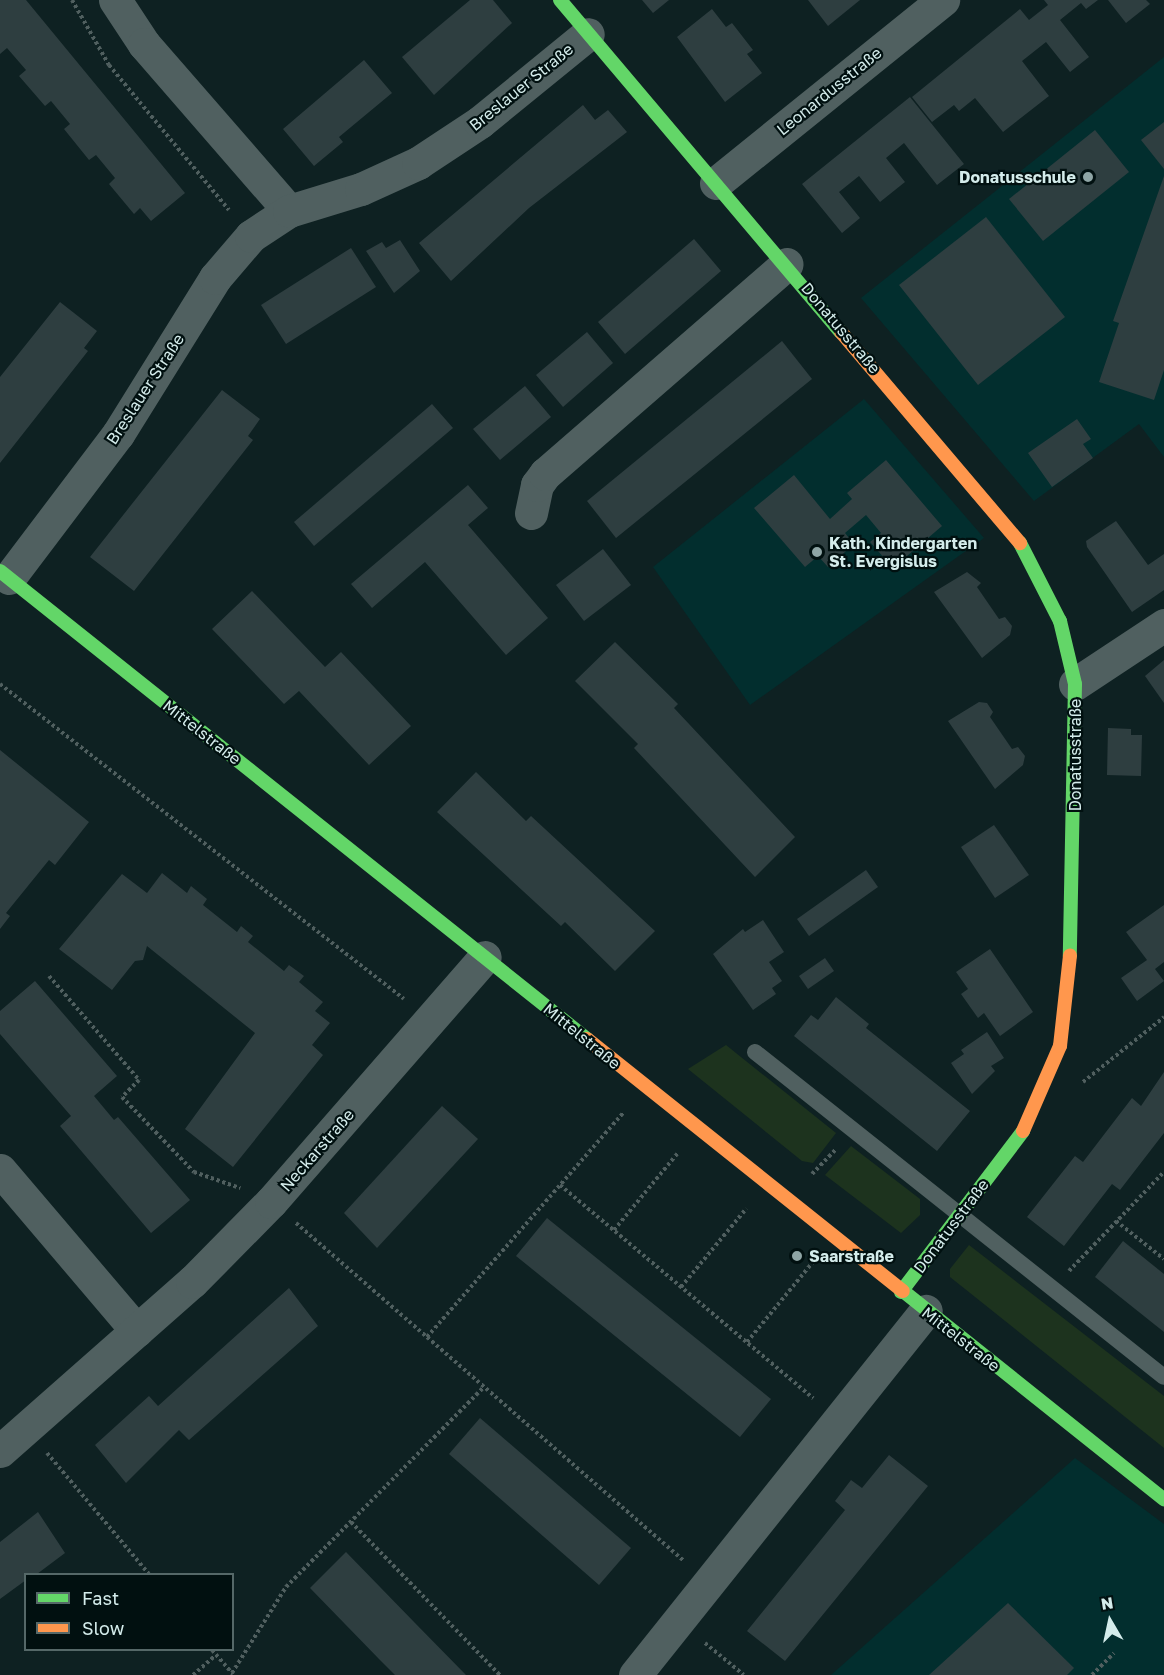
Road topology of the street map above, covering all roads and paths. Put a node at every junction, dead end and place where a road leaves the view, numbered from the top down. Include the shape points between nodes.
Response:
1 (72, 0) edge
2 (115, 0) edge
3 (560, 0) edge
4 (943, 0) edge
5 (588, 34) junction
6 (716, 183) junction
7 (289, 211) junction
8 (250, 236) junction
9 (787, 264) junction
10 (531, 513) dead end
11 (5, 575) edge
12 (1164, 625) edge
13 (1079, 681) junction
14 (0, 684) edge
15 (484, 957) junction
16 (49, 976) dead end
17 (1164, 1017) edge
18 (431, 1020) junction
19 (755, 1052) dead end
20 (1080, 1084) dead end
21 (646, 1088) junction
22 (698, 1129) junction
23 (852, 1130) junction
24 (0, 1170) edge
25 (1164, 1172) edge
26 (806, 1180) dead end
27 (766, 1184) junction
28 (561, 1185) junction
29 (271, 1202) junction
30 (958, 1216) junction
31 (1116, 1221) junction
32 (614, 1230) junction
33 (833, 1238) junction
34 (1164, 1258) edge
35 (681, 1287) junction
36 (1051, 1289) junction
37 (914, 1302) junction
38 (137, 1331) junction
39 (427, 1337) junction
40 (747, 1342) junction
41 (1164, 1377) edge
42 (484, 1387) junction
43 (839, 1420) junction
44 (26, 1429) junction
45 (0, 1450) edge
46 (1164, 1499) edge
47 (351, 1522) junction
48 (147, 1573) edge
49 (709, 1584) junction
50 (679, 1623) junction
51 (213, 1651) edge
52 (1114, 1653) dead end
53 (216, 1655) junction
54 (233, 1674) edge
55 (193, 1675) edge
56 (500, 1675) edge
57 (635, 1675) edge
58 (744, 1675) edge
59 (1092, 1675) edge

1 - 8 path via 109,64
2 - 7 street via 144,44
3 - 5 street, Donatusstraße
4 - 6 street, Leonardusstraße
5 - 6 street, Donatusstraße
5 - 7 street, Breslauer Straße via 480,122 418,163 361,189
6 - 9 street, Donatusstraße
7 - 8 street, Breslauer Straße
8 - 11 street, Breslauer Straße via 215,278 118,434
9 - 10 street via 544,474 537,485
9 - 13 street, Donatusstraße via 1025,549 1052,596
11 - 15 street, Mittelstraße
12 - 13 street
13 - 30 street, Donatusstraße via 1069,987 1060,1046 1024,1129
14 - 18 path
15 - 18 street, Neckarstraße
15 - 21 street, Mittelstraße
16 - 29 path via 139,1080 122,1097 194,1172
17 - 20 path
18 - 29 street, Neckarstraße
19 - 23 lane
21 - 22 street, Mittelstraße
21 - 28 path
22 - 27 street, Mittelstraße
22 - 32 path
23 - 26 path
23 - 30 lane
24 - 38 street
25 - 31 path
27 - 33 street, Mittelstraße
27 - 35 path
28 - 32 path
28 - 39 path
29 - 38 street, Neckarstraße
29 - 39 path
30 - 36 lane
30 - 37 street, Donatusstraße
31 - 34 path
31 - 36 path
32 - 35 path
33 - 37 street, Mittelstraße
33 - 40 path
35 - 40 path
36 - 41 lane
37 - 43 street
37 - 46 street, Mittelstraße
38 - 44 street, Neckarstraße
39 - 42 path
40 - 43 path
42 - 47 path
42 - 49 path
43 - 49 street
44 - 45 street, Neckarstraße
44 - 48 path
47 - 54 path via 286,1587
47 - 56 path
49 - 50 street
50 - 57 street
50 - 58 path
51 - 53 path
52 - 59 path
53 - 54 path
53 - 55 path

